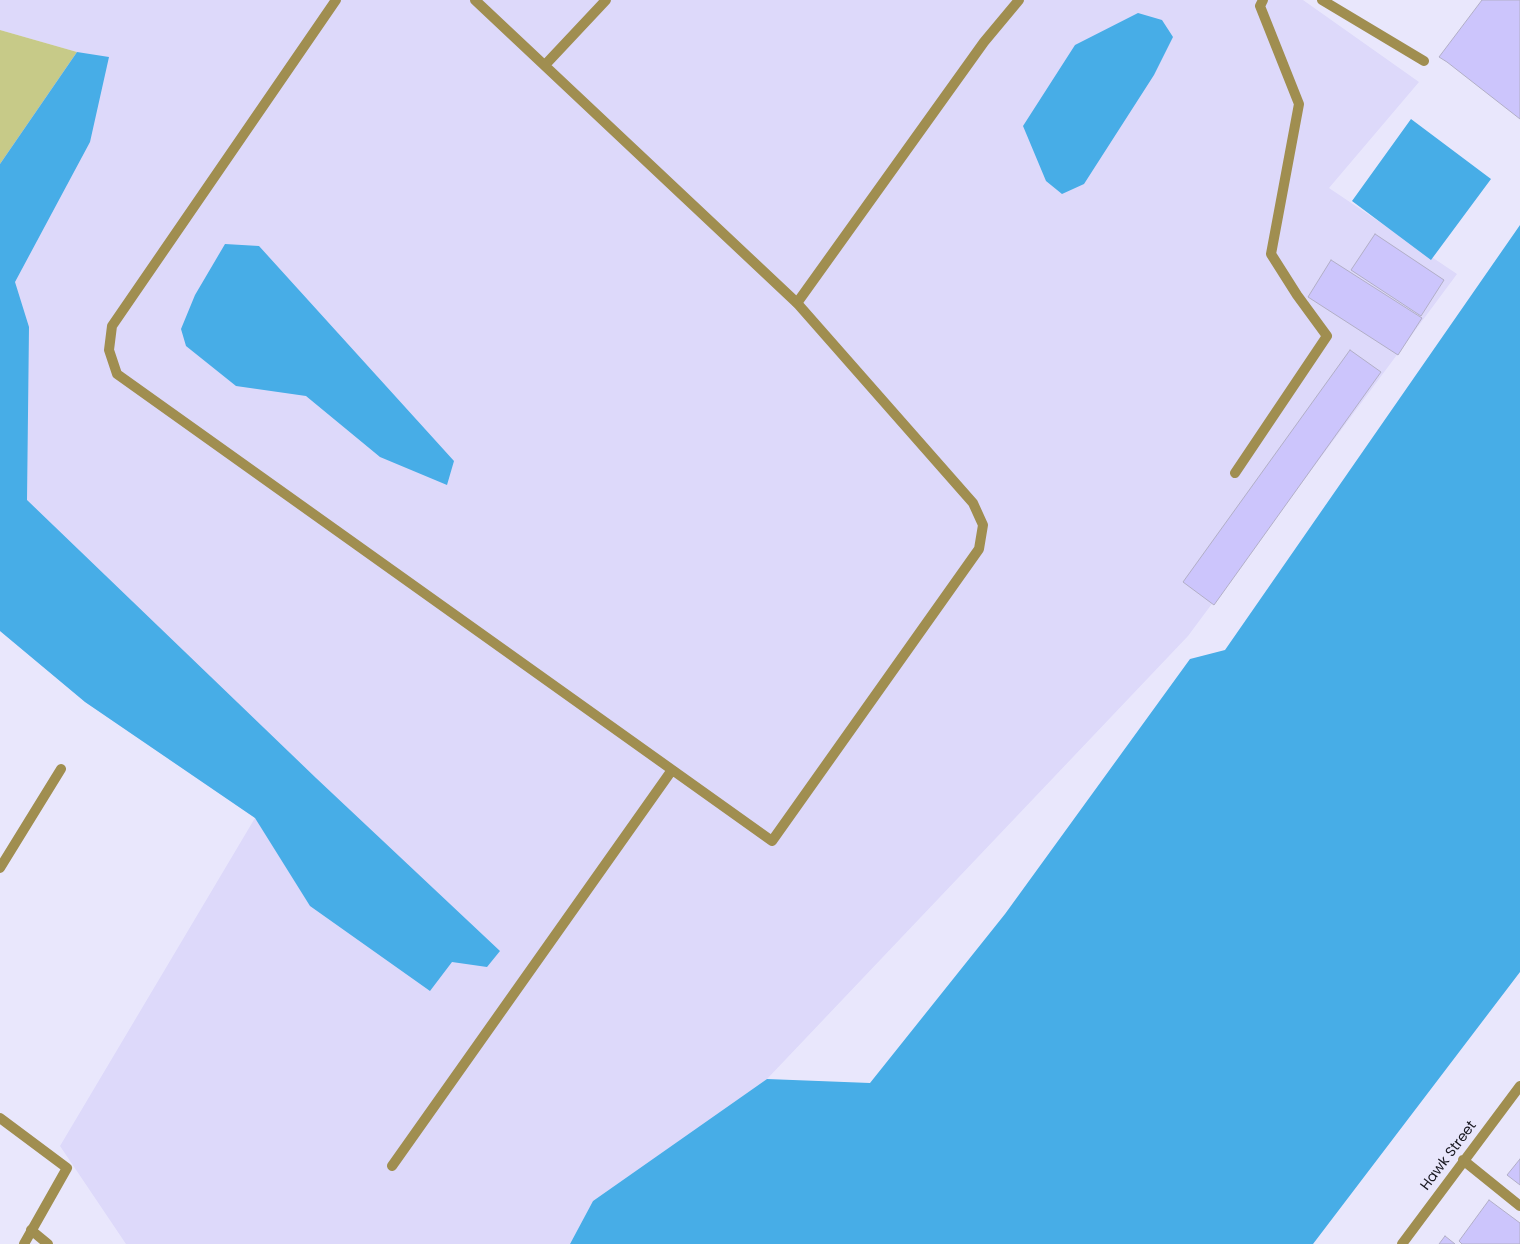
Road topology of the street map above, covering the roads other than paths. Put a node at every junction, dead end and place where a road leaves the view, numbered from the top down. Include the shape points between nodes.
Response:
1 (336, 0) edge
2 (475, 0) edge
3 (606, 0) edge
4 (1019, 0) edge
5 (1263, 0) edge
6 (1322, 0) edge
7 (1424, 61) dead end
8 (544, 65) junction
9 (797, 303) junction
10 (1235, 473) dead end
11 (61, 769) dead end
12 (672, 770) junction
13 (0, 868) edge
14 (1520, 1086) edge
15 (0, 1118) edge
16 (1463, 1160) junction
17 (392, 1166) dead end
18 (1520, 1206) edge
19 (31, 1230) junction
20 (24, 1244) edge
21 (48, 1244) edge
22 (1402, 1244) edge

1 - 12 street via 112,326 109,350 117,374
2 - 8 street
3 - 8 street
4 - 9 street via 984,42
5 - 10 street via 1260,6 1299,104 1271,254 1327,336
6 - 7 street
8 - 9 street
9 - 12 street via 973,503 983,525 979,549 772,841
11 - 13 street
12 - 17 street
14 - 16 street, Hawk Street
15 - 19 street via 67,1168
16 - 18 street
16 - 22 street, Hawk Street
19 - 20 street
19 - 21 street

